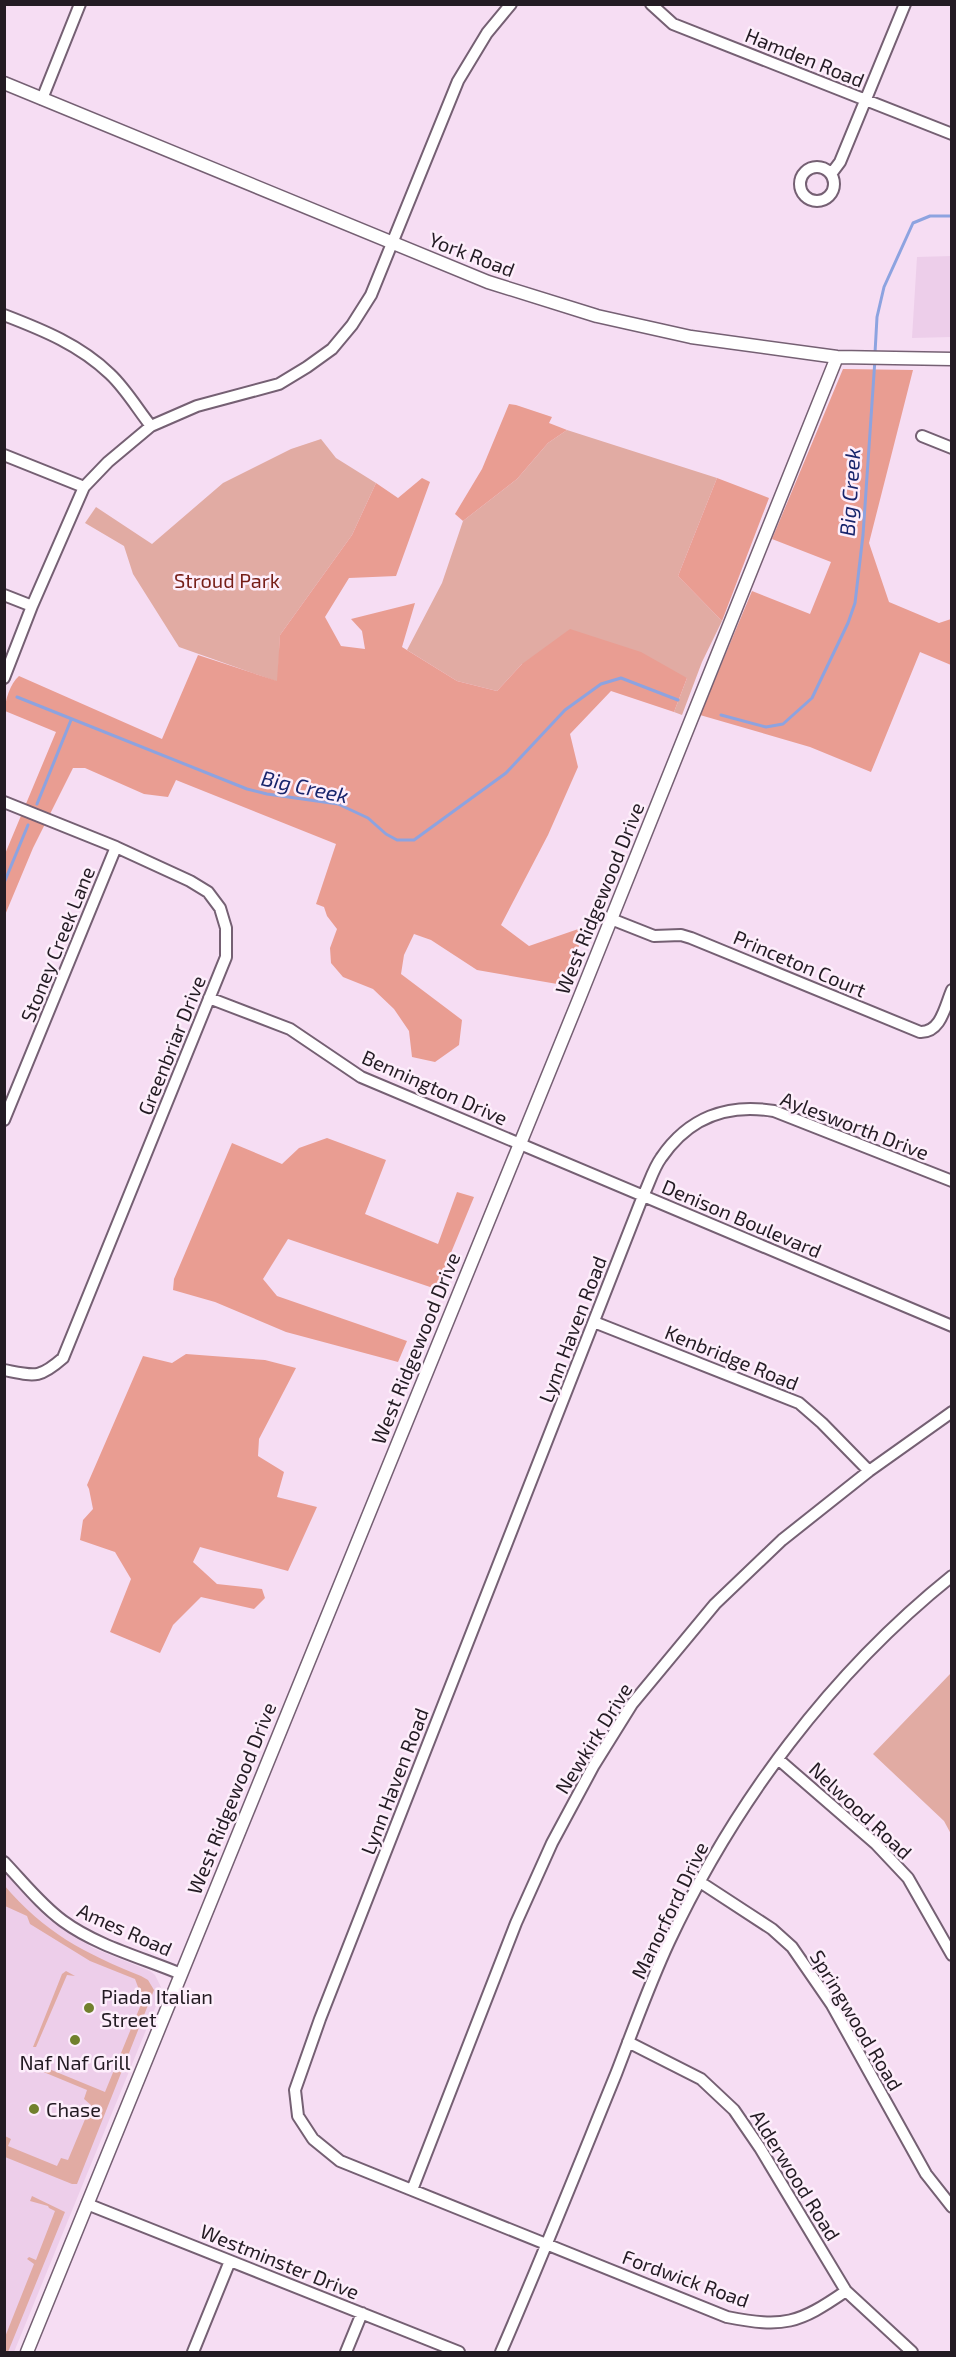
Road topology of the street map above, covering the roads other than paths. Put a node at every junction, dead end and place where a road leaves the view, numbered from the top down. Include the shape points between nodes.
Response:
1 (80, 4) edge
2 (511, 4) edge
3 (651, 4) edge
4 (905, 4) edge
5 (4, 83) edge
6 (42, 99) junction
7 (867, 101) junction
8 (951, 134) edge
9 (831, 174) dead end
10 (392, 244) junction
11 (4, 315) edge
12 (837, 357) junction
13 (951, 359) edge
14 (151, 426) junction
15 (922, 436) dead end
16 (951, 447) edge
17 (4, 455) edge
18 (84, 487) junction
19 (4, 595) edge
20 (32, 606) junction
21 (4, 678) edge
22 (4, 802) edge
23 (116, 847) junction
24 (611, 919) junction
25 (951, 990) edge
26 (209, 998) junction
27 (4, 1120) edge
28 (519, 1144) junction
29 (951, 1181) edge
30 (643, 1196) junction
31 (594, 1322) junction
32 (951, 1326) edge
33 (4, 1370) edge
34 (951, 1412) edge
35 (869, 1471) junction
36 (951, 1576) edge
37 (778, 1759) junction
38 (4, 1862) edge
39 (700, 1882) junction
40 (951, 1955) edge
41 (182, 1974) junction
42 (628, 2042) junction
43 (412, 2190) junction
44 (87, 2204) junction
45 (951, 2207) edge
46 (547, 2244) junction
47 (230, 2261) junction
48 (846, 2291) junction
49 (362, 2313) junction
50 (27, 2352) edge
51 (193, 2352) edge
52 (346, 2352) edge
53 (459, 2352) edge
54 (501, 2352) edge
55 (912, 2352) edge

1 - 6 street
2 - 10 street via 458,81
3 - 7 street, Hamden Road via 673,24
4 - 7 street
5 - 6 main road, York Road
6 - 10 main road, York Road
7 - 8 street, Hamden Road
7 - 9 street
10 - 12 main road, York Road via 488,282 597,316 692,337
10 - 14 street via 371,295 332,349 279,384 197,406
11 - 14 street via 78,348 112,375
12 - 13 main road, York Road
12 - 24 main road, West Ridgewood Drive
14 - 18 street
15 - 16 street
17 - 18 street
18 - 20 street
19 - 20 street
20 - 21 street
22 - 23 street, Greenbriar Drive
23 - 26 street, Greenbriar Drive via 190,880 208,892 220,908 226,928 226,957
23 - 27 street, Stoney Creek Lane
24 - 25 street, Princeton Court via 654,936 691,938 920,1032 928,1032 936,1025
24 - 28 main road, West Ridgewood Drive
26 - 28 street, Bennington Drive via 290,1029 361,1077
26 - 33 street, Greenbriar Drive via 63,1358 47,1372 31,1375
28 - 30 street, Denison Boulevard
28 - 41 main road, West Ridgewood Drive
29 - 30 street, Aylesworth Drive via 774,1111 752,1107 723,1111 695,1123 660,1159
30 - 31 street, Lynn Haven Road
30 - 32 street, Denison Boulevard
31 - 35 street, Kenbridge Road via 799,1403
31 - 43 street, Lynn Haven Road via 295,2090 298,2116 313,2139 340,2161
34 - 35 street, Newkirk Drive
35 - 43 street, Newkirk Drive via 782,1540 715,1604 627,1713 547,1853
36 - 37 street, Manorford Drive via 847,1675
37 - 39 street, Manorford Drive
37 - 40 street, Nelwood Road via 908,1878
38 - 41 street, Ames Road via 64,1922
39 - 42 street, Manorford Drive via 669,1943
39 - 45 street, Springwood Road via 772,1929 792,1947 832,2005 926,2174
41 - 44 main road, West Ridgewood Drive
42 - 46 street, Manorford Drive
42 - 48 street, Alderwood Road via 701,2079 734,2109
43 - 46 street, Lynn Haven Road
44 - 47 street, Westminster Drive
44 - 50 main road, West Ridgewood Drive
46 - 48 street, Fordwick Road via 727,2317 759,2323 789,2322 817,2311
46 - 54 street, Manorford Drive
47 - 49 street, Westminster Drive
47 - 51 street
48 - 55 street, Alderwood Road
49 - 52 street
49 - 53 street, Westminster Drive

